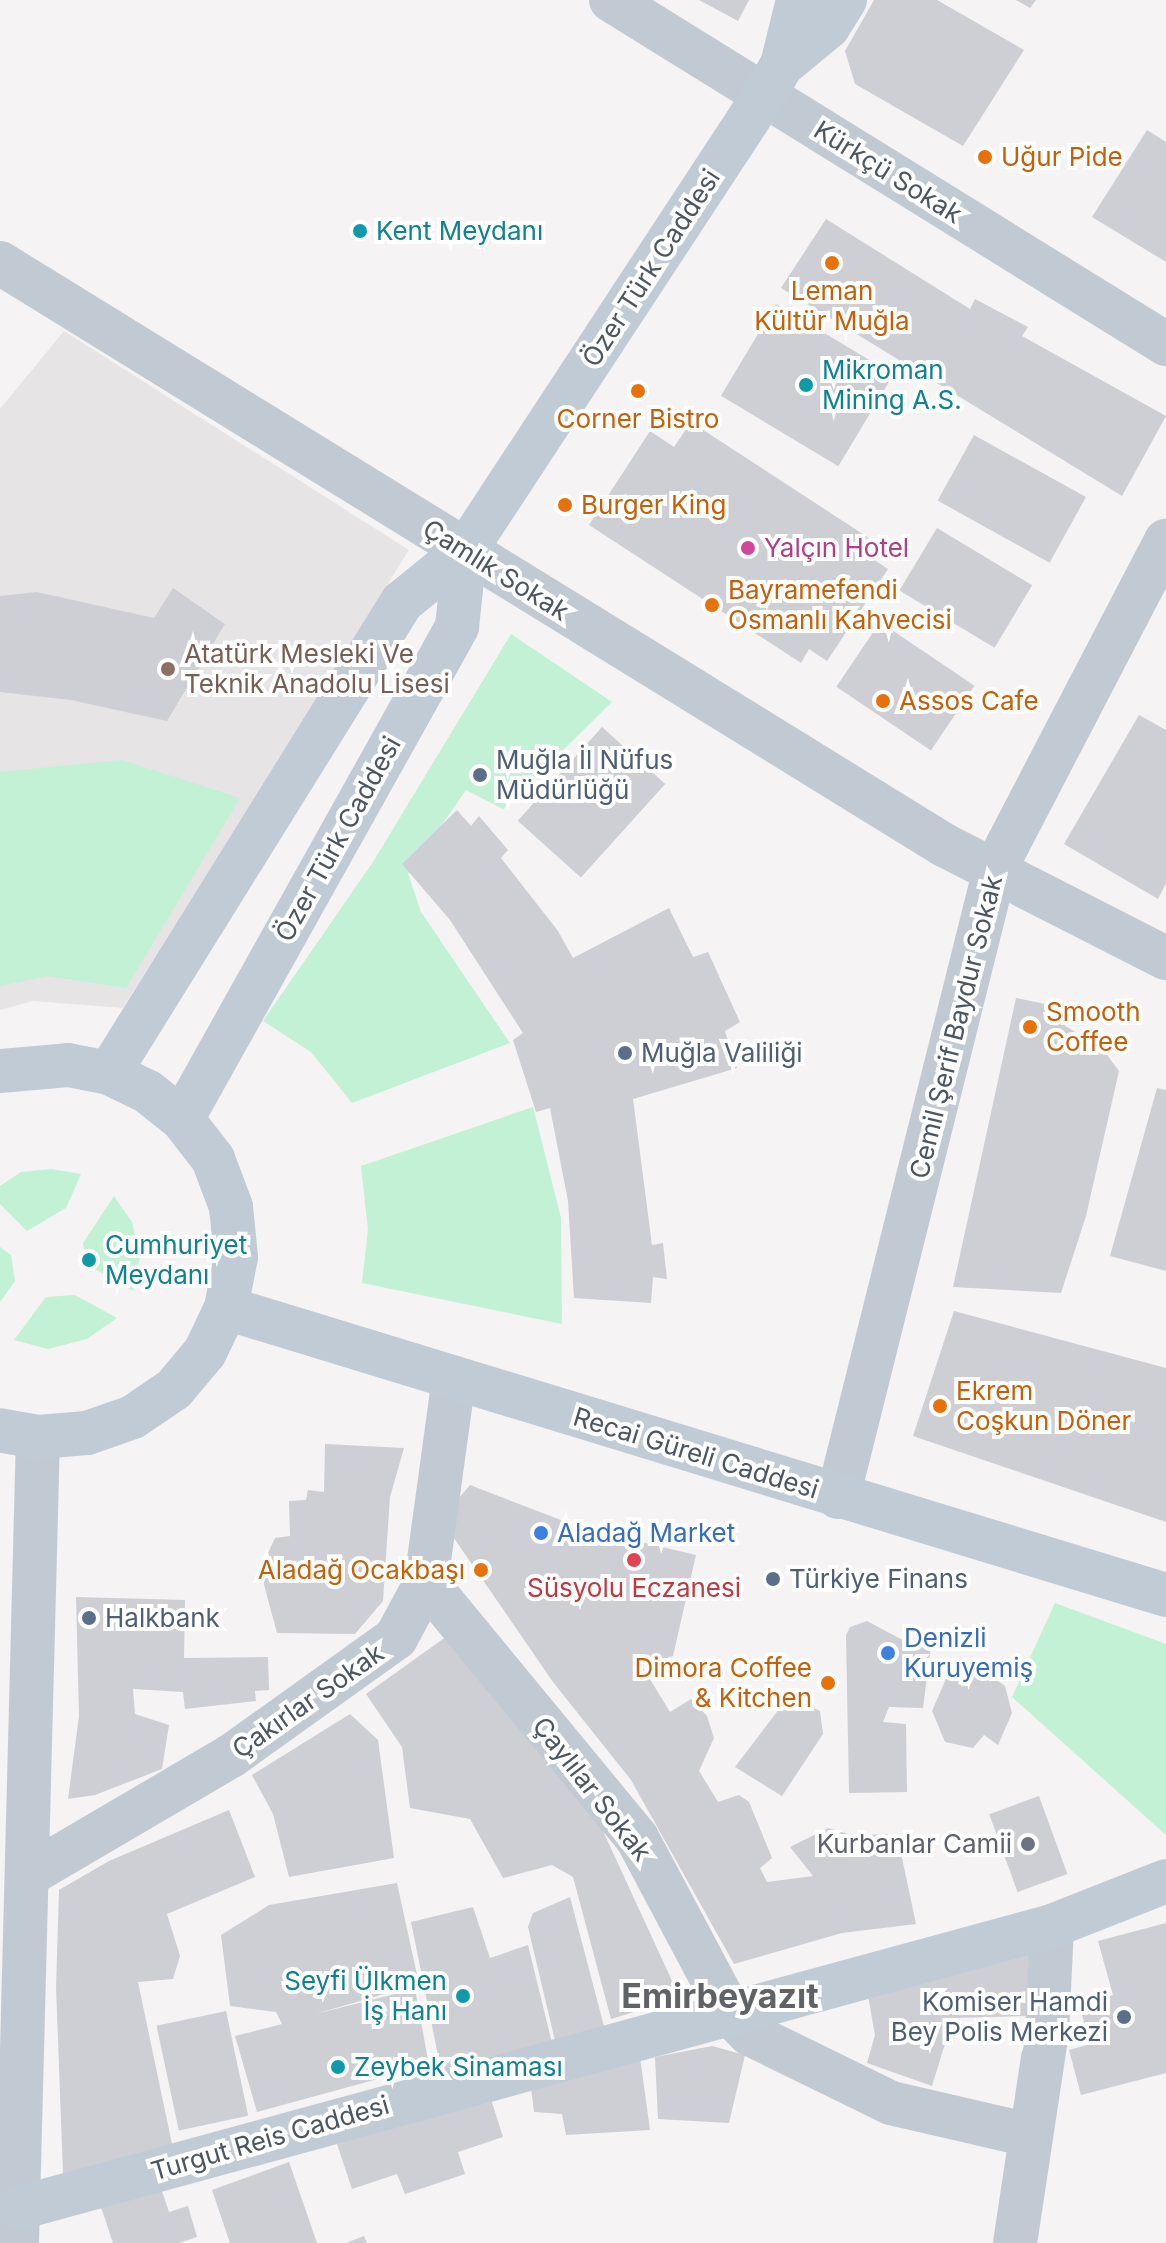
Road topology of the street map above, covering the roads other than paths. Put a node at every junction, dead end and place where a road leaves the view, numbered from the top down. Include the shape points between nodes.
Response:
1 (611, 0) edge
2 (798, 0) edge
3 (845, 0) edge
4 (774, 80) junction
5 (0, 263) edge
6 (1166, 344) edge
7 (1166, 541) edge
8 (465, 551) junction
9 (995, 869) junction
10 (1166, 958) edge
11 (0, 1071) edge
12 (109, 1073) junction
13 (182, 1119) junction
14 (226, 1308) junction
15 (454, 1378) junction
16 (19, 1434) edge
17 (838, 1497) junction
18 (426, 1582) junction
19 (1166, 1595) edge
20 (28, 1875) junction
21 (1166, 1881) edge
22 (1052, 1926) junction
23 (731, 2015) junction
24 (1030, 2135) junction
25 (12, 2222) edge
26 (1015, 2243) edge

1 - 4 street, Kürkçü Sokak
2 - 4 street, Özer Türk Caddesi
3 - 4 street, Özer Türk Caddesi via 828,27
4 - 6 street, Kürkçü Sokak
4 - 8 street, Özer Türk Caddesi
5 - 8 street, Çamlık Sokak
7 - 9 street, Cemil Şerif Baydur Sokak
8 - 9 street, Çamlık Sokak via 944,845
8 - 12 street, Özer Türk Caddesi via 402,602
8 - 13 street, Özer Türk Caddesi via 457,627
9 - 10 street, Çamlık Sokak
9 - 17 street, Cemil Şerif Baydur Sokak
11 - 12 street via 68,1065
12 - 13 street via 148,1092
13 - 14 street via 213,1159 231,1207 236,1257
14 - 15 street, Recai Güreli Caddesi
14 - 16 street via 205,1352 174,1389 133,1417 87,1433
15 - 17 street, Recai Güreli Caddesi
15 - 18 street, Çakırlar Sokak
16 - 20 street
17 - 19 street, Recai Güreli Caddesi
18 - 20 street, Çakırlar Sokak via 396,1638 231,1756
18 - 23 street, Çaylılar Sokak via 637,1838
20 - 25 street
21 - 22 street, Turgut Reis Caddesi
22 - 23 street, Turgut Reis Caddesi
22 - 24 street via 1047,2032
23 - 24 street via 750,2034 891,2103
23 - 25 street, Turgut Reis Caddesi
24 - 26 street

